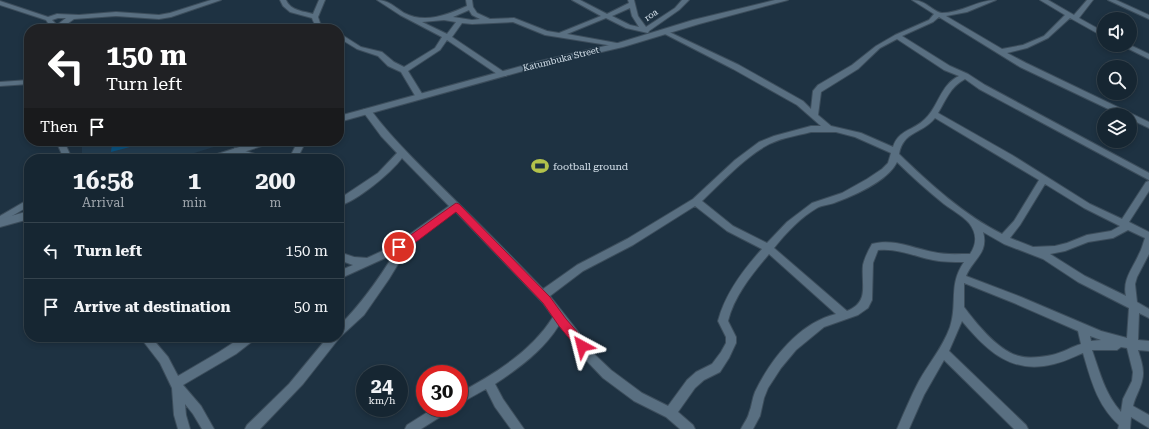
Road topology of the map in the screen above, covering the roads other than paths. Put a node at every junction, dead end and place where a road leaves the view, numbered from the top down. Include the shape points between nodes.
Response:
1 (218, 0) edge
2 (283, 0) edge
3 (322, 0) edge
4 (380, 0) edge
5 (478, 0) edge
6 (575, 0) edge
7 (686, 0) edge
8 (784, 0) edge
9 (915, 0) edge
10 (994, 0) edge
11 (1043, 0) edge
12 (1090, 0) edge
13 (1111, 0) edge
14 (632, 2) edge
15 (0, 3) edge
16 (469, 5) edge
17 (0, 7) edge
18 (10, 7) junction
19 (939, 14) junction
20 (1069, 15) junction
21 (606, 16) junction
22 (72, 17) junction
23 (1149, 17) edge
24 (316, 18) junction
25 (444, 18) junction
26 (48, 19) junction
27 (1076, 19) junction
28 (414, 20) junction
29 (464, 21) junction
30 (489, 21) junction
31 (53, 24) edge
32 (63, 24) edge
33 (317, 24) edge
34 (1097, 31) edge
35 (665, 32) junction
36 (647, 33) junction
37 (560, 35) junction
38 (447, 36) junction
39 (897, 36) junction
40 (344, 38) edge
41 (620, 45) junction
42 (1137, 51) edge
43 (1000, 52) junction
44 (1149, 57) edge
45 (404, 70) junction
46 (503, 74) junction
47 (965, 76) junction
48 (24, 83) edge
49 (0, 84) edge
50 (420, 98) junction
51 (1114, 108) edge
52 (367, 111) junction
53 (934, 114) junction
54 (814, 116) junction
55 (344, 118) edge
56 (1137, 119) edge
57 (1149, 125) edge
58 (828, 128) junction
59 (252, 146) edge
60 (235, 151) junction
61 (402, 153) junction
62 (226, 154) edge
63 (245, 154) edge
64 (896, 154) junction
65 (1149, 177) edge
66 (1044, 179) junction
67 (1149, 184) edge
68 (344, 200) edge
69 (696, 201) junction
70 (24, 205) edge
71 (456, 206) junction
72 (24, 216) edge
73 (970, 218) junction
74 (0, 220) edge
75 (0, 223) edge
76 (1125, 224) junction
77 (1149, 236) edge
78 (1004, 239) junction
79 (1149, 239) edge
80 (409, 242) junction
81 (768, 248) junction
82 (1028, 249) junction
83 (344, 257) edge
84 (973, 258) junction
85 (369, 262) junction
86 (344, 273) edge
87 (960, 278) junction
88 (542, 296) junction
89 (1133, 304) junction
90 (959, 309) junction
91 (1149, 314) edge
92 (846, 316) junction
93 (559, 317) junction
94 (344, 329) edge
95 (1083, 329) junction
96 (149, 342) edge
97 (243, 342) edge
98 (328, 342) edge
99 (1132, 345) junction
100 (1149, 346) edge
101 (1087, 347) junction
102 (943, 352) junction
103 (489, 383) junction
104 (177, 385) junction
105 (468, 394) edge
106 (1127, 408) junction
107 (670, 413) junction
108 (430, 417) edge
109 (1149, 422) edge
110 (1124, 426) edge
111 (184, 429) edge
112 (208, 429) edge
113 (251, 429) edge
114 (411, 429) edge
115 (518, 429) edge
116 (689, 429) edge
117 (747, 429) edge
118 (903, 429) edge
119 (1022, 429) edge

1 - 22 street via 159,17 116,14
2 - 24 street via 285,6 291,10
3 - 24 street
4 - 28 street
5 - 16 street
6 - 21 street
7 - 36 street, roa
8 - 35 main road, Katumbuka Street
9 - 19 street
10 - 19 street via 965,11
11 - 20 street
12 - 27 street
13 - 23 street
14 - 21 street
14 - 36 street via 635,16
15 - 18 street
16 - 25 street
16 - 29 street
16 - 30 street via 474,14
17 - 18 street
18 - 26 street
19 - 39 street via 931,21
19 - 43 street
20 - 27 street
20 - 43 street via 1046,37 1025,47
21 - 36 street
21 - 37 street
22 - 26 street via 57,16
22 - 32 street
24 - 33 street
25 - 28 street
25 - 29 street
26 - 31 street
27 - 34 street
28 - 38 street
29 - 30 street
29 - 38 street
30 - 37 street via 514,20 545,33
35 - 36 main road, Katumbuka Street
35 - 54 street via 736,66 800,103
36 - 41 main road, Katumbuka Street
37 - 41 street
38 - 45 street via 438,49
38 - 46 street
39 - 47 street via 947,68
39 - 54 street via 878,47 855,67 821,86 815,99
40 - 45 street via 359,48 380,54 391,64
41 - 46 main road, Katumbuka Street
42 - 44 street
43 - 51 street
45 - 50 street
46 - 50 main road, Katumbuka Street
47 - 53 street via 952,82 942,95
47 - 65 street
48 - 49 street
50 - 52 main road, Katumbuka Street
52 - 55 main road, Katumbuka Street
52 - 61 street
53 - 64 street via 927,122 904,135 897,144
53 - 66 street
54 - 58 street
56 - 57 street
58 - 64 street via 848,131
58 - 69 street via 811,129 762,144 738,162
59 - 60 main road
60 - 62 main road
60 - 63 street
61 - 68 street via 387,170
61 - 71 street
64 - 73 street via 908,168
64 - 81 street via 891,166 874,180 806,211
66 - 76 street via 1087,206
66 - 78 street
67 - 76 street
69 - 81 street via 731,229
69 - 88 street via 630,242 580,268
70 - 74 street
71 - 80 street
71 - 88 street
72 - 75 main road
73 - 78 street
73 - 84 street via 980,235 981,242
76 - 77 street
76 - 82 street via 1115,234 1090,238 1063,248
78 - 82 street
79 - 89 street via 1143,259 1134,270 1129,283
80 - 85 street
80 - 94 street via 360,312
81 - 92 street
81 - 107 street via 724,313 723,321 731,343 725,355 716,368 691,384
82 - 89 street
83 - 85 street
84 - 87 street
84 - 92 street via 934,256 899,246 874,247 868,263 867,301 863,307
85 - 86 street
87 - 90 street
87 - 95 street via 991,288
88 - 93 street
89 - 91 street
89 - 99 street
90 - 101 street via 972,327 1011,359 1042,362
90 - 102 street
92 - 117 street via 822,323 801,337 778,364 758,396 754,415
93 - 103 street via 553,330 546,337
93 - 107 street via 587,354 607,374 638,397
95 - 99 street via 1111,341
95 - 101 street
96 - 104 street via 164,360
97 - 104 street via 225,356 199,368
98 - 113 street via 286,397
99 - 100 street
99 - 101 street
99 - 106 street via 1138,372
101 - 110 street via 1104,402
102 - 118 street via 918,394
102 - 119 street
103 - 105 street
103 - 115 street via 498,403
104 - 111 street
104 - 112 street
106 - 109 street
106 - 110 street
107 - 116 street
108 - 114 street

